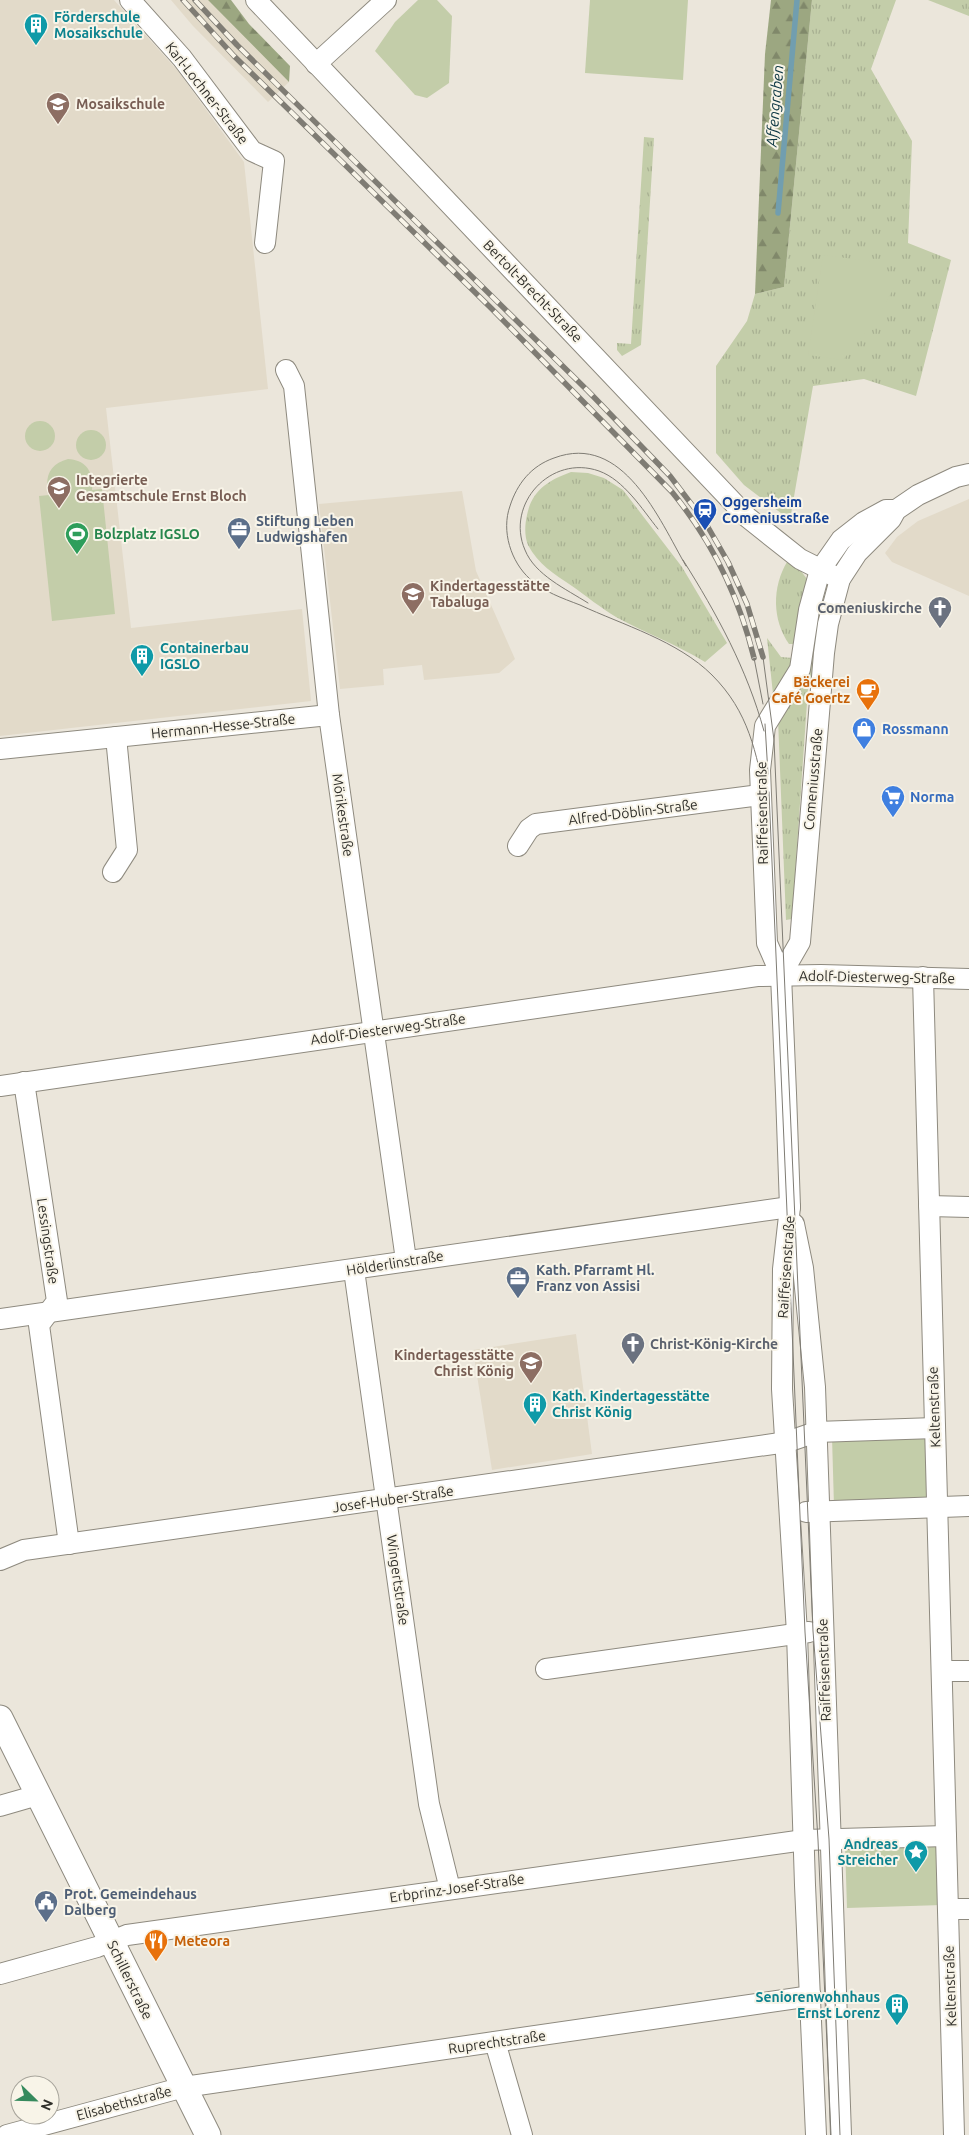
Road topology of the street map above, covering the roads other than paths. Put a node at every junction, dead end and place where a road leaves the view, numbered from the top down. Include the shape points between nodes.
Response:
1 (130, 0) edge
2 (256, 0) edge
3 (386, 0) edge
4 (316, 64) junction
5 (265, 243) dead end
6 (286, 370) dead end
7 (969, 474) edge
8 (896, 510) junction
9 (820, 570) junction
10 (840, 579) junction
11 (329, 715) junction
12 (116, 737) junction
13 (0, 749) edge
14 (760, 796) junction
15 (518, 846) dead end
16 (113, 872) dead end
17 (781, 975) junction
18 (923, 977) junction
19 (969, 979) edge
20 (373, 1032) junction
21 (24, 1082) junction
22 (0, 1086) edge
23 (929, 1206) junction
24 (969, 1207) edge
25 (790, 1208) junction
26 (406, 1260) junction
27 (354, 1270) junction
28 (49, 1311) junction
29 (0, 1319) edge
30 (935, 1428) junction
31 (816, 1432) junction
32 (787, 1442) junction
33 (387, 1500) junction
34 (969, 1506) edge
35 (937, 1508) junction
36 (791, 1512) junction
37 (818, 1512) junction
38 (70, 1544) junction
39 (0, 1560) edge
40 (822, 1631) junction
41 (797, 1633) junction
42 (546, 1669) dead end
43 (942, 1671) junction
44 (969, 1671) edge
45 (0, 1718) edge
46 (38, 1795) junction
47 (0, 1806) edge
48 (946, 1836) junction
49 (830, 1839) junction
50 (804, 1840) junction
51 (450, 1889) junction
52 (948, 1909) junction
53 (969, 1909) edge
54 (111, 1941) junction
55 (0, 1974) edge
56 (810, 1996) junction
57 (495, 2042) junction
58 (184, 2087) junction
59 (7, 2135) edge
60 (208, 2135) edge
61 (522, 2135) edge
62 (816, 2135) edge
63 (841, 2135) edge
64 (954, 2135) edge

1 - 5 street, Karl-Lochner-Straße via 182,58 252,151 274,161
2 - 4 street, Bertolt-Brecht-Straße
3 - 4 street
4 - 9 street, Bertolt-Brecht-Straße via 748,517 800,559
6 - 11 street, Mörikestraße via 294,386
7 - 8 street, Comeniusstraße via 918,494
8 - 9 street, Comeniusstraße via 886,510 841,540
8 - 10 street, Comeniusstraße via 857,553
9 - 10 street, Bertolt-Brecht-Straße
9 - 14 street, Raiffeisenstraße via 809,610 800,669 765,726
10 - 17 street, Comeniusstraße via 824,653 800,942
11 - 12 street, Hermann-Hesse-Straße
11 - 20 street, Mörikestraße
12 - 13 street, Hermann-Hesse-Straße
12 - 16 street via 127,850
14 - 15 street, Alfred-Döblin-Straße via 536,824
14 - 17 street, Raiffeisenstraße via 767,943
17 - 18 street, Adolf-Diesterweg-Straße
17 - 20 street, Adolf-Diesterweg-Straße
17 - 25 street, Raiffeisenstraße
18 - 19 street, Adolf-Diesterweg-Straße
18 - 23 street, Keltenstraße
20 - 21 street, Adolf-Diesterweg-Straße
20 - 26 street, Mörikestraße
21 - 22 street, Adolf-Diesterweg-Straße
21 - 28 street, Lessingstraße via 56,1301
23 - 24 street
23 - 30 street, Keltenstraße
25 - 26 street, Hölderlinstraße
25 - 31 street, Raiffeisenstraße via 803,1268 815,1387
25 - 32 street, Raiffeisenstraße via 784,1269 782,1389
26 - 27 street, Hölderlinstraße
27 - 28 street, Hölderlinstraße
27 - 33 street, Wingertstraße
28 - 29 street, Hölderlinstraße
28 - 38 street, Lessingstraße via 39,1325
30 - 31 street, Josef-Huber-Straße
30 - 35 street, Keltenstraße
31 - 32 street, Josef-Huber-Straße
31 - 37 street, Raiffeisenstraße
32 - 33 street, Josef-Huber-Straße
32 - 36 street, Raiffeisenstraße
33 - 38 street, Josef-Huber-Straße
33 - 51 street, Wingertstraße via 429,1804
34 - 35 street
35 - 37 street
35 - 43 street, Keltenstraße
36 - 37 street
36 - 41 street, Raiffeisenstraße
37 - 40 street, Raiffeisenstraße
38 - 39 street, Josef-Huber-Straße via 24,1550
40 - 41 street
40 - 49 street, Raiffeisenstraße
41 - 42 street
41 - 50 street, Raiffeisenstraße
43 - 44 street
43 - 48 street, Keltenstraße
45 - 46 street, Schillerstraße
46 - 47 street
46 - 54 street, Schillerstraße
48 - 49 street
48 - 52 street, Keltenstraße
49 - 50 street, Erbprinz-Josef-Straße
49 - 63 street, Raiffeisenstraße
50 - 51 street, Erbprinz-Josef-Straße
50 - 56 street, Raiffeisenstraße
51 - 54 street, Erbprinz-Josef-Straße via 127,1936
52 - 53 street
52 - 64 street, Keltenstraße
54 - 55 street, Erbprinz-Josef-Straße
54 - 58 street, Schillerstraße
56 - 57 street, Ruprechtstraße
56 - 62 street, Raiffeisenstraße
57 - 58 street, Ruprechtstraße
57 - 61 street
58 - 59 street, Elisabethstraße
58 - 60 street, Schillerstraße

